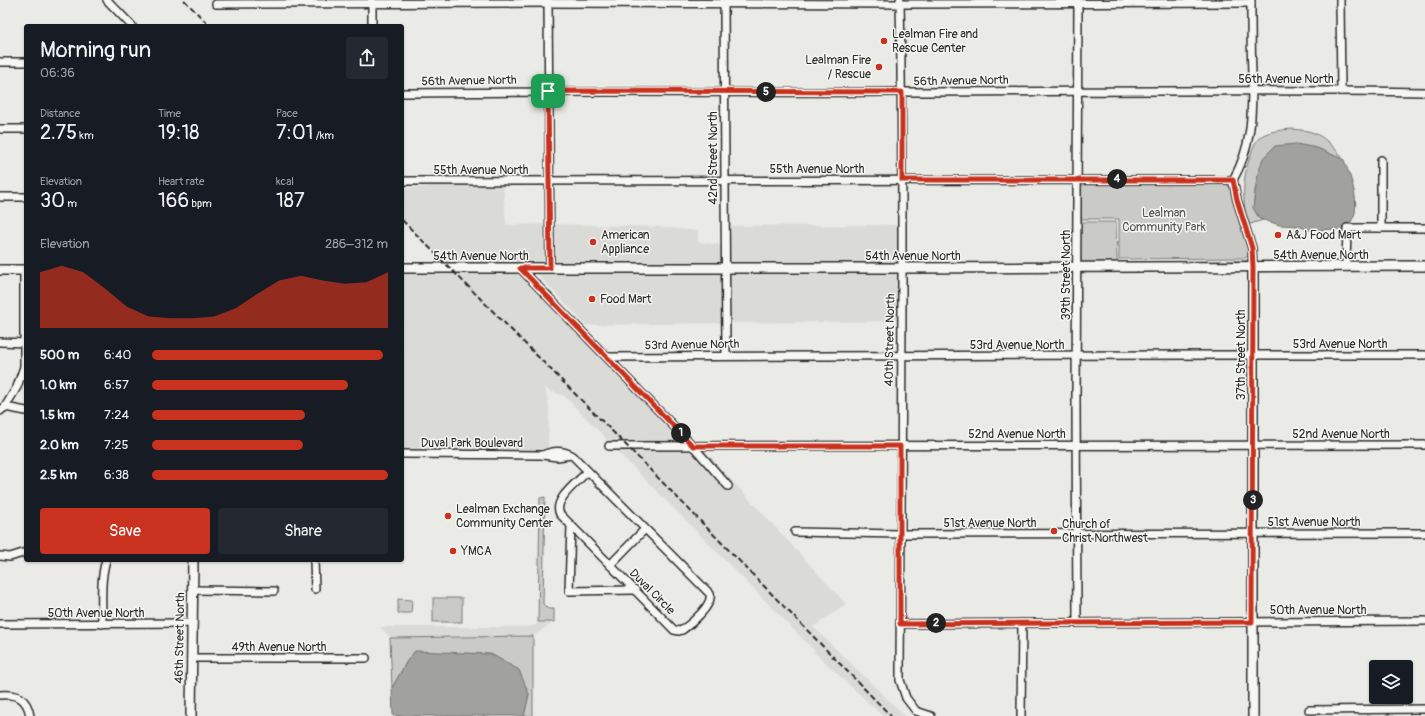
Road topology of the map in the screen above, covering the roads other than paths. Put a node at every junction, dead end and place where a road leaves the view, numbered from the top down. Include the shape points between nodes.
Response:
1 (107, 0) edge
2 (1340, 0) edge
3 (548, 1) edge
4 (1078, 1) edge
5 (1251, 1) edge
6 (372, 2) edge
7 (724, 2) edge
8 (900, 2) edge
9 (216, 4) dead end
10 (130, 24) edge
11 (372, 24) edge
12 (0, 62) edge
13 (24, 62) edge
14 (1252, 90) junction
15 (548, 91) junction
16 (1078, 91) junction
17 (1341, 91) junction
18 (404, 92) edge
19 (724, 92) junction
20 (902, 92) junction
21 (1425, 92) edge
22 (0, 129) edge
23 (24, 129) edge
24 (1381, 160) dead end
25 (1077, 179) junction
26 (548, 180) junction
27 (724, 180) junction
28 (902, 180) junction
29 (1233, 180) junction
30 (404, 181) edge
31 (0, 197) edge
32 (24, 197) edge
33 (1381, 228) junction
34 (1425, 228) edge
35 (1425, 266) edge
36 (1077, 267) junction
37 (1253, 267) junction
38 (1346, 267) junction
39 (404, 268) edge
40 (520, 268) junction
41 (550, 268) junction
42 (725, 268) junction
43 (902, 268) junction
44 (0, 270) edge
45 (24, 270) edge
46 (0, 342) edge
47 (24, 343) edge
48 (1425, 355) edge
49 (726, 356) junction
50 (901, 356) junction
51 (1076, 356) junction
52 (1253, 356) junction
53 (608, 357) junction
54 (24, 367) edge
55 (2, 409) edge
56 (24, 412) edge
57 (1076, 445) junction
58 (1252, 445) junction
59 (1425, 445) edge
60 (609, 446) dead end
61 (693, 446) junction
62 (900, 446) junction
63 (404, 454) edge
64 (572, 455) joint
65 (588, 471) junction
66 (728, 486) dead end
67 (571, 525) junction
68 (645, 529) junction
69 (795, 532) dead end
70 (1076, 533) junction
71 (1253, 533) junction
72 (1425, 533) edge
73 (900, 534) junction
74 (24, 553) edge
75 (0, 556) edge
76 (105, 562) edge
77 (193, 562) edge
78 (314, 562) edge
79 (610, 564) junction
80 (315, 589) dead end
81 (193, 590) junction
82 (635, 590) junction
83 (274, 591) dead end
84 (1425, 621) edge
85 (1252, 622) junction
86 (193, 623) junction
87 (1022, 623) junction
88 (1077, 623) junction
89 (0, 624) edge
90 (102, 624) junction
91 (900, 624) junction
92 (192, 658) junction
93 (366, 658) dead end
94 (0, 695) edge
95 (1425, 709) edge
96 (1309, 710) dead end
97 (30, 716) edge
98 (191, 716) edge
99 (932, 716) edge
100 (1021, 716) edge
101 (1253, 716) edge

1 - 10 street
2 - 17 street
3 - 6 street
3 - 7 street
3 - 15 street
4 - 5 street
4 - 8 street
4 - 16 street, 39th Street North
5 - 14 street
6 - 9 street
6 - 11 street
7 - 8 street
7 - 19 street, 42nd Street North
8 - 20 street, 40th Street North
12 - 13 street
14 - 16 street, 56th Avenue North
14 - 17 street, 56th Avenue North
14 - 29 street via 1253,115 1250,135
15 - 18 street, 56th Avenue North
15 - 19 street, 56th Avenue North
15 - 26 street
16 - 20 street, 56th Avenue North
16 - 25 street, 39th Street North
17 - 21 street, 56th Avenue North
19 - 20 street, 56th Avenue North
19 - 27 street, 42nd Street North
20 - 28 street, 40th Street North
22 - 23 street
24 - 33 street
25 - 28 street, 55th Avenue North
25 - 29 street, 55th Avenue North
25 - 36 street, 39th Street North
26 - 27 street, 55th Avenue North
26 - 30 street, 55th Avenue North
26 - 41 street
27 - 28 street, 55th Avenue North
27 - 42 street, 42nd Street North
28 - 43 street, 40th Street North
29 - 37 street, 37th Street North via 1252,248
31 - 32 street
33 - 34 street
33 - 38 street via 1347,228
35 - 38 main road, 54th Avenue North
36 - 37 main road, 54th Avenue North
36 - 43 main road, 54th Avenue North
36 - 51 street, 39th Street North
37 - 38 main road, 54th Avenue North
37 - 52 main road, 37th Street North
39 - 40 main road, 54th Avenue North
40 - 41 main road, 54th Avenue North
40 - 53 street
41 - 42 main road, 54th Avenue North
42 - 43 main road, 54th Avenue North
42 - 49 street, 42nd Street North
43 - 50 street, 40th Street North
44 - 45 main road
46 - 47 street
48 - 52 street, 53rd Avenue North
49 - 50 street, 53rd Avenue North
49 - 53 street, 53rd Avenue North
50 - 51 street, 53rd Avenue North
50 - 62 street, 40th Street North
51 - 52 street, 53rd Avenue North
51 - 57 street, 39th Street North
52 - 58 main road, 37th Street North
53 - 61 street
54 - 55 street via 17,387
55 - 56 street
57 - 58 street, 52nd Avenue North
57 - 62 street, 52nd Avenue North
57 - 70 street, 39th Street North
58 - 59 street, 52nd Avenue North
58 - 71 main road, 37th Street North
60 - 61 street, 52nd Avenue North
61 - 62 street, 52nd Avenue North
61 - 66 street
62 - 73 street, 40th Street North
63 - 64 street, Duval Park Boulevard via 543,454 562,451
64 - 65 street, Duval Circle
65 - 67 street, Duval Circle via 561,498 558,511
65 - 68 street, Duval Circle
67 - 79 street, Duval Circle
67 - 82 street via 569,591
68 - 79 street
68 - 82 street, Duval Circle via 709,593 711,598 708,605 687,627 679,631 674,630
69 - 73 street, 51st Avenue North
70 - 71 street, 51st Avenue North
70 - 73 street, 51st Avenue North
70 - 88 street, 39th Street North
71 - 72 street, 51st Avenue North
71 - 85 main road, 37th Street North
73 - 91 street, 40th Street North
74 - 75 street via 10,557
76 - 90 street
77 - 81 main road, 46th Street North
78 - 80 street
79 - 82 street, Duval Circle
81 - 83 street
81 - 86 main road, 46th Street North
84 - 85 street, 50th Avenue North
85 - 88 street, 50th Avenue North
85 - 101 main road, 37th Street North
86 - 90 street, 50th Avenue North
86 - 92 main road, 46th Street North
87 - 88 street, 50th Avenue North
87 - 91 street, 50th Avenue North
87 - 100 street
89 - 90 street, 50th Avenue North
91 - 99 street, 40th Street North via 900,680 906,698 916,711
92 - 93 street, 49th Avenue North
92 - 98 main road, 46th Street North
94 - 97 street via 12,695 23,699 29,707
95 - 96 street

